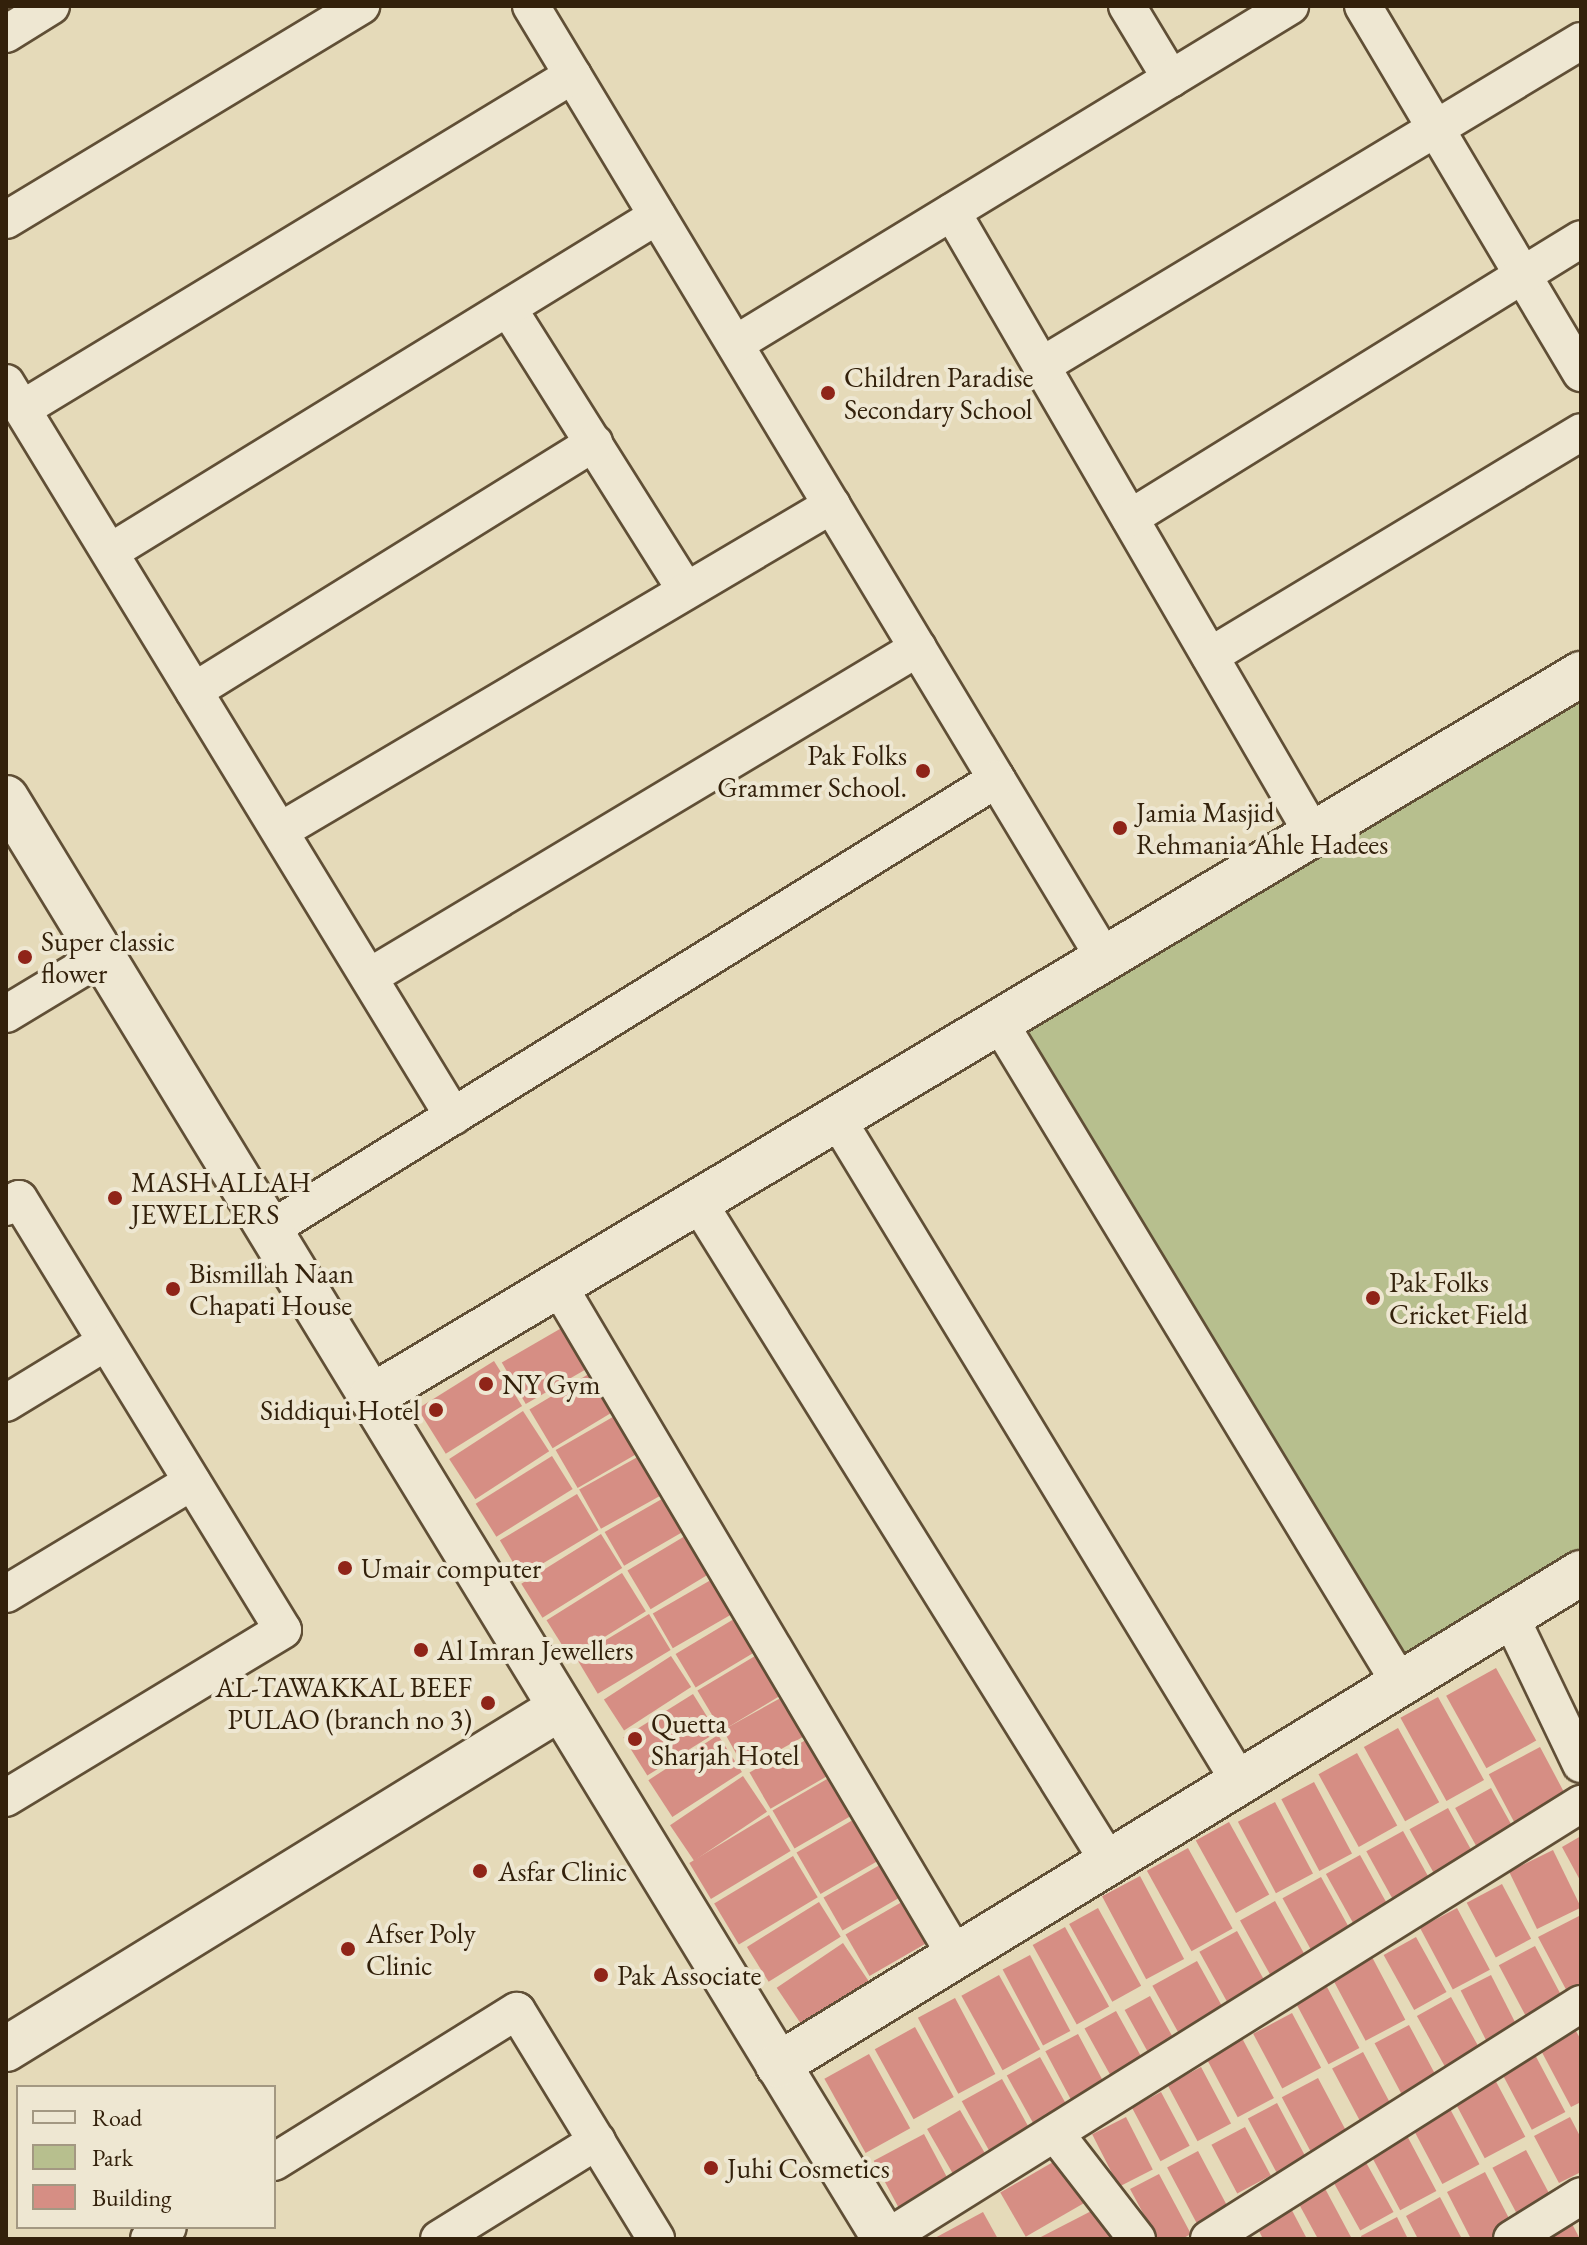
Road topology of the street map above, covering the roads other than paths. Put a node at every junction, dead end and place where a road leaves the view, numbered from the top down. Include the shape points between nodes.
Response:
1 (51, 6) edge
2 (361, 6) edge
3 (531, 6) edge
4 (1127, 6) edge
5 (1290, 6) edge
6 (1363, 6) edge
7 (6, 34) edge
8 (1581, 41) edge
9 (573, 75) junction
10 (1171, 79) junction
11 (1435, 129) junction
12 (952, 212) junction
13 (657, 216) junction
14 (6, 220) edge
15 (1581, 239) edge
16 (1523, 275) junction
17 (508, 308) junction
18 (735, 344) junction
19 (1041, 366) junction
20 (1581, 373) edge
21 (14, 396) edge
22 (1581, 432) edge
23 (594, 443) junction
24 (832, 505) junction
25 (1130, 518) junction
26 (110, 552) junction
27 (686, 591) junction
28 (918, 648) junction
29 (1210, 656) junction
30 (1581, 674) edge
31 (194, 691) junction
32 (997, 779) junction
33 (6, 798) edge
34 (280, 831) junction
35 (1313, 834) junction
36 (102, 956) junction
37 (1105, 959) junction
38 (369, 977) junction
39 (6, 1014) edge
40 (999, 1022) junction
41 (453, 1116) junction
42 (837, 1119) junction
43 (698, 1202) junction
44 (6, 1207) edge
45 (269, 1230) junction
46 (558, 1285) junction
47 (106, 1342) junction
48 (371, 1397) junction
49 (6, 1403) edge
50 (192, 1482) junction
51 (1581, 1573) edge
52 (6, 1594) edge
53 (1510, 1616) junction
54 (1400, 1683) junction
55 (560, 1708) junction
56 (1581, 1764) edge
57 (1240, 1782) junction
58 (6, 1798) edge
59 (1581, 1804) edge
60 (1109, 1862) junction
61 (956, 1956) junction
62 (1581, 2004) edge
63 (6, 2049) edge
64 (778, 2065) junction
65 (1055, 2133) junction
66 (597, 2141) junction
67 (276, 2161) edge
68 (1581, 2196) edge
69 (439, 2239) edge
70 (656, 2239) edge
71 (885, 2239) edge
72 (1137, 2239) edge
73 (1209, 2239) edge
74 (1512, 2239) edge

1 - 7 street
2 - 14 street
3 - 9 street
4 - 10 street
5 - 10 street
6 - 11 street
8 - 11 street
9 - 13 street
9 - 21 street
10 - 12 street
11 - 16 street
11 - 19 street
12 - 18 street
12 - 19 street
13 - 17 street
13 - 18 street
15 - 16 street
16 - 20 street
16 - 25 street
17 - 23 street
17 - 26 street
18 - 24 street
19 - 25 street
21 - 26 street
22 - 29 street
23 - 27 street
23 - 31 street
24 - 27 street
24 - 28 street
25 - 29 street
26 - 31 street
27 - 34 street
28 - 32 street
28 - 38 street
29 - 35 street
30 - 35 street
31 - 34 street
32 - 37 street
32 - 41 street
33 - 36 street
34 - 38 street
35 - 37 street
36 - 39 street
36 - 45 street
37 - 40 street
38 - 41 street
40 - 42 street
40 - 54 street
41 - 45 street
42 - 43 street
42 - 57 street
43 - 46 street
43 - 60 street
44 - 47 street via 19,1199
45 - 48 street
46 - 48 street
46 - 61 street
47 - 49 street
47 - 50 street
48 - 55 street
50 - 52 street
50 - 58 street via 283,1630
51 - 53 street
53 - 54 street
53 - 56 street
54 - 57 street
55 - 63 street
55 - 64 street
57 - 60 street
59 - 65 street
60 - 61 street
61 - 64 street
62 - 73 street
64 - 71 street
65 - 71 street
65 - 72 street
66 - 67 street via 517,2011
66 - 69 street
66 - 70 street
68 - 74 street

